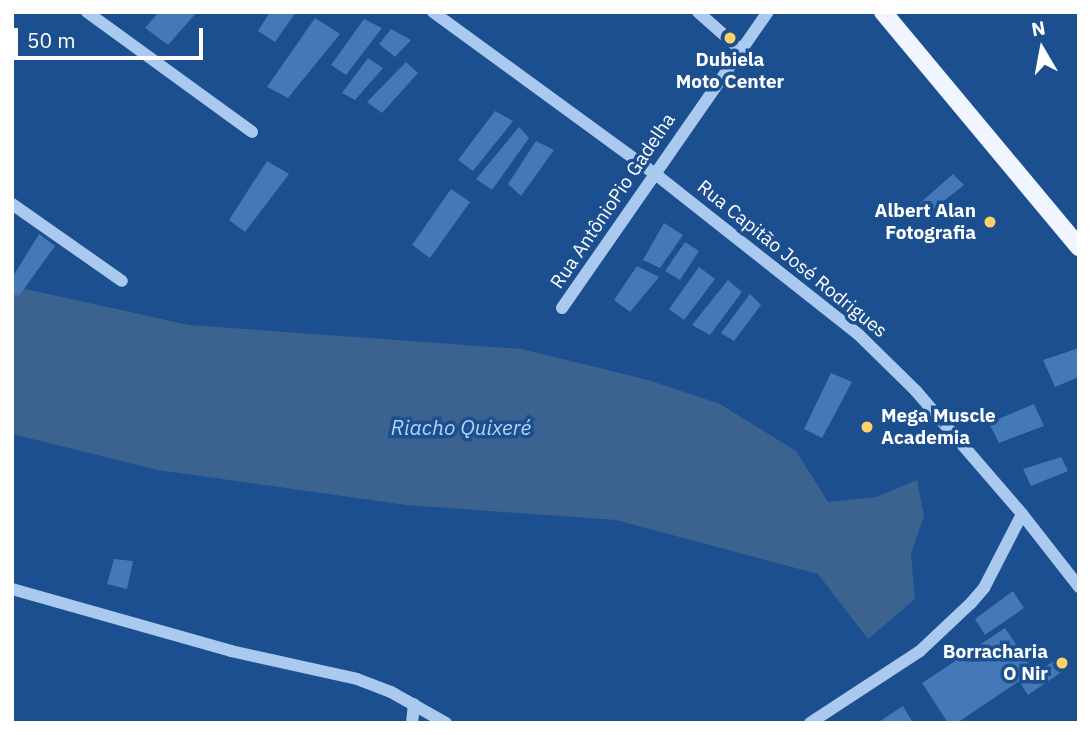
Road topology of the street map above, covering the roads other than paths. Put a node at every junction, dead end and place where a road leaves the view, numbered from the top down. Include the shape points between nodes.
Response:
1 (87, 12) edge
2 (433, 12) edge
3 (698, 12) edge
4 (768, 12) edge
5 (883, 12) edge
6 (741, 50) junction
7 (252, 132) dead end
8 (654, 173) junction
9 (12, 204) edge
10 (1079, 247) edge
11 (122, 281) dead end
12 (562, 308) dead end
13 (1022, 514) junction
14 (1079, 587) edge
15 (12, 589) edge
16 (414, 704) junction
17 (412, 723) edge
18 (446, 723) edge
19 (810, 723) edge

1 - 7 street
2 - 8 street, Rua Capitão José Rodrigues
3 - 6 street
4 - 6 street, Rua AntônioPio Gadelha
5 - 10 main road
6 - 8 street, Rua AntônioPio Gadelha
8 - 12 street, Rua AntônioPio Gadelha
8 - 13 street, Rua Capitão José Rodrigues via 859,335 916,391
9 - 11 street
13 - 14 street, Rua Capitão José Rodrigues
13 - 19 street via 984,588 971,603 920,651
15 - 16 street via 231,652 357,679
16 - 17 street
16 - 18 street

